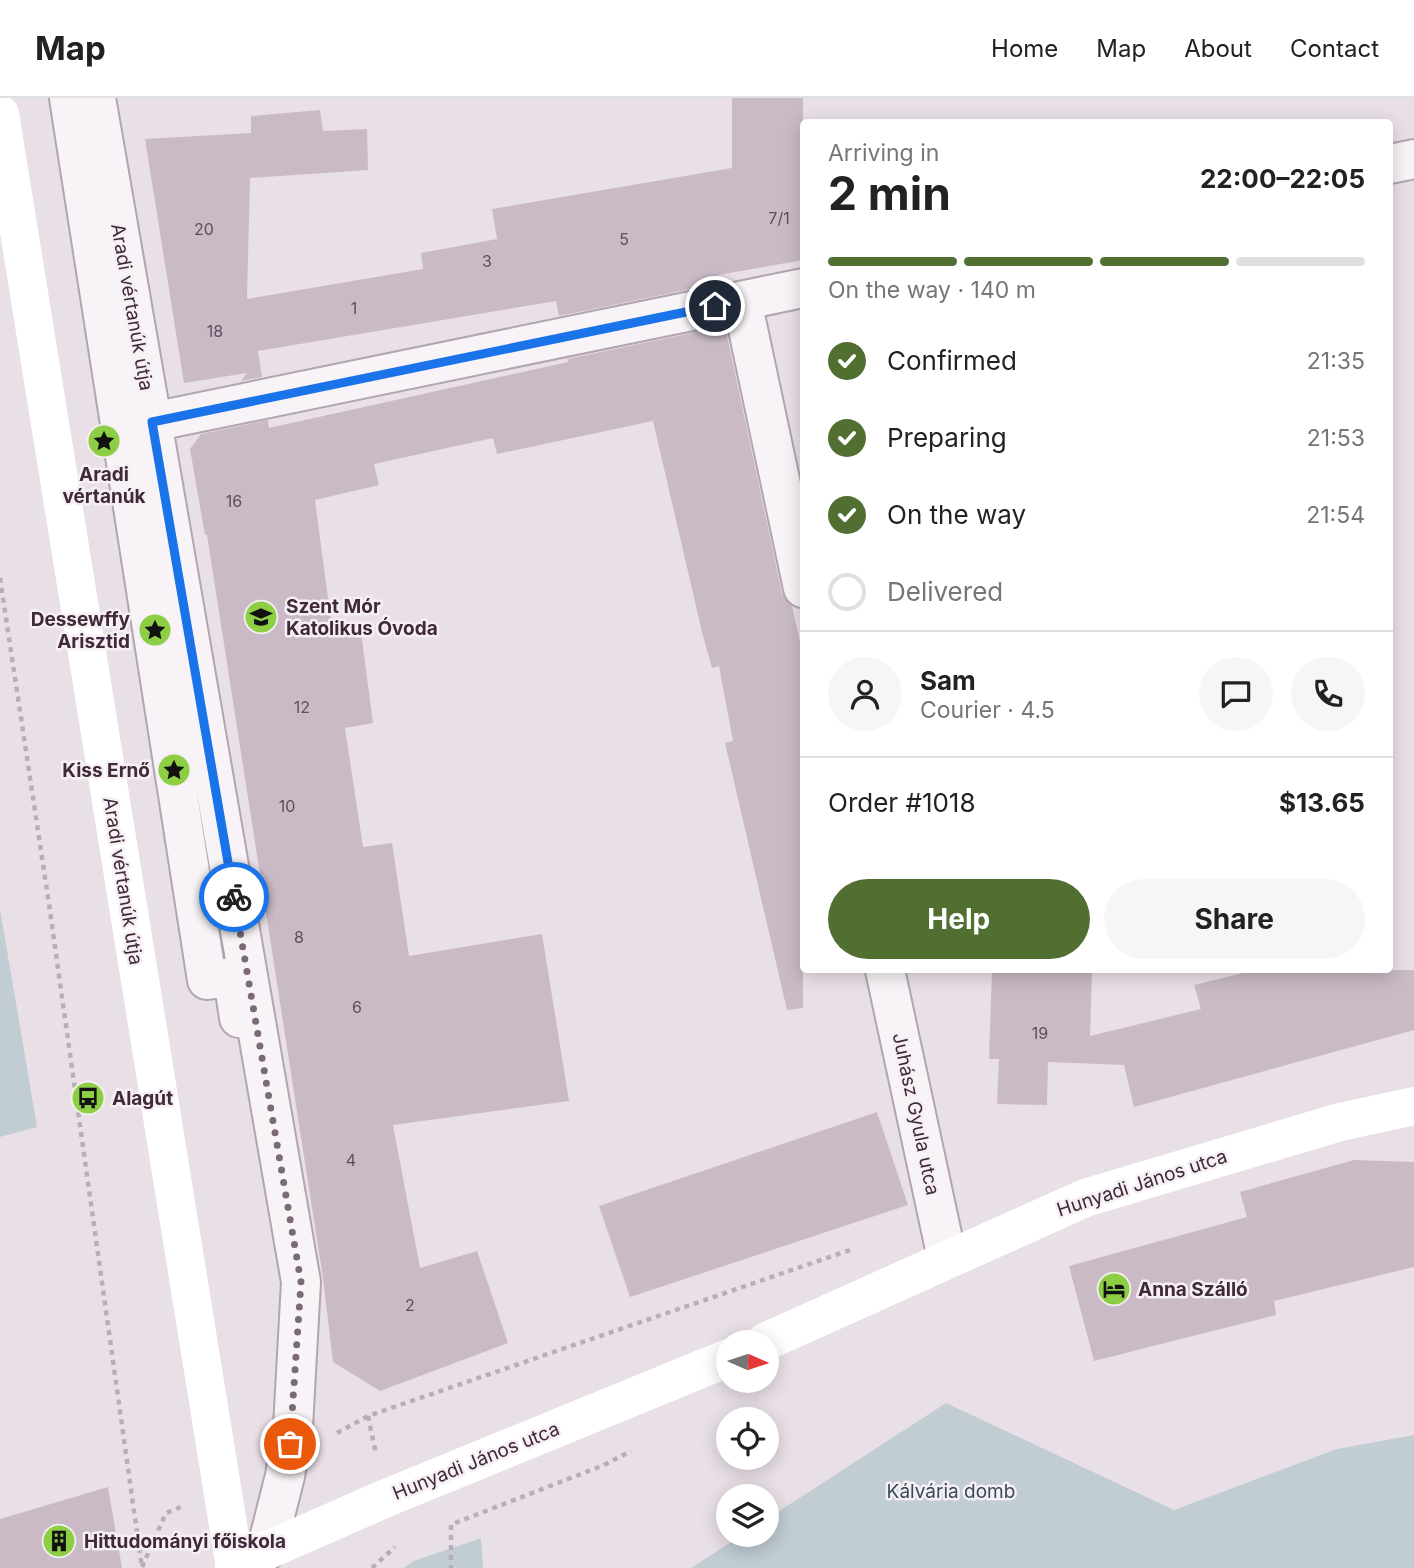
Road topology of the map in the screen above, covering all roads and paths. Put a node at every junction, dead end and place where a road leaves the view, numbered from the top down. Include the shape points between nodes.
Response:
1 (69, 98) edge
2 (96, 98) edge
3 (0, 114) edge
4 (1414, 159) edge
5 (1393, 163) edge
6 (800, 289) edge
7 (741, 301) junction
8 (152, 422) junction
9 (800, 574) edge
10 (0, 578) edge
11 (886, 973) edge
12 (1414, 1106) edge
13 (861, 1246) dead end
14 (947, 1258) junction
15 (779, 1336) edge
16 (716, 1363) edge
17 (287, 1461) junction
18 (221, 1489) junction
19 (451, 1525) dead end
20 (393, 1548) dead end
21 (240, 1563) edge
22 (372, 1568) edge
23 (451, 1568) edge

1 - 17 street via 207,980 233,977 279,1278
2 - 8 street, Aradi vértanúk útja
3 - 18 street, Aradi vértanúk útja
4 - 5 street
6 - 7 street
7 - 8 street
7 - 9 street
8 - 17 street, Aradi vértanúk útja via 301,1282
10 - 18 path via 142,1568 166,1513
11 - 14 street, Juhász Gyula utca
12 - 14 street, Hunyadi János utca via 1340,1122 1085,1198
13 - 17 path via 368,1416
14 - 15 street, Hunyadi János utca
16 - 21 street, Hunyadi János utca
17 - 21 street, Aradi vértanúk útja
18 - 21 street, Aradi vértanúk útja
19 - 23 path
20 - 22 path

